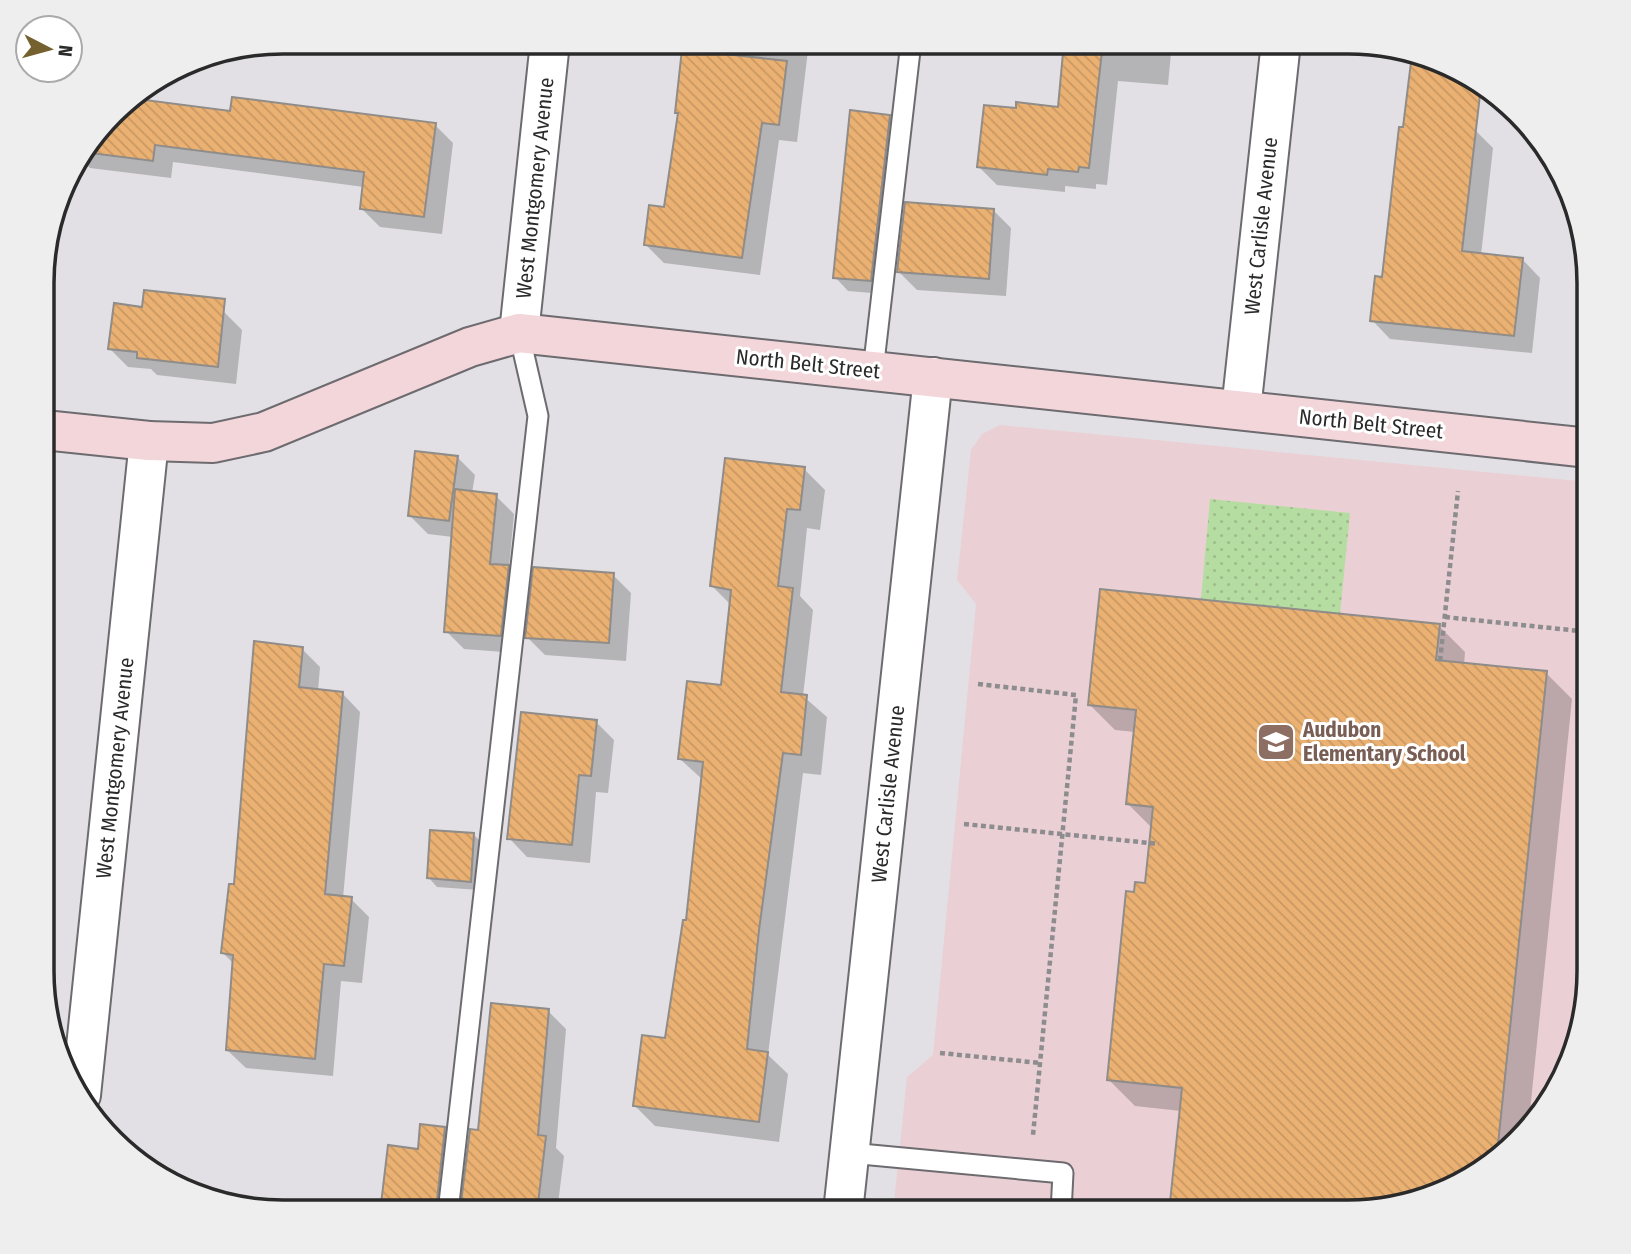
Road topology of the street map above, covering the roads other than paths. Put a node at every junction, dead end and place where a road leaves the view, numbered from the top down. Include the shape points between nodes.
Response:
1 (549, 55) edge
2 (909, 55) edge
3 (1280, 55) edge
4 (519, 333) junction
5 (873, 371) junction
6 (933, 377) junction
7 (1241, 410) junction
8 (54, 431) edge
9 (149, 440) junction
10 (1577, 446) edge
11 (82, 1078) edge
12 (850, 1153) junction
13 (449, 1199) edge
14 (844, 1200) edge
15 (1061, 1200) edge

1 - 4 street, West Montgomery Avenue
2 - 5 lane
3 - 7 street, West Carlisle Avenue
4 - 5 street, North Belt Street
4 - 9 street, North Belt Street via 470,347 264,432 213,443
4 - 13 lane via 538,416
5 - 6 street, North Belt Street
6 - 7 street, North Belt Street
6 - 12 street, West Carlisle Avenue
7 - 10 street, North Belt Street
8 - 9 street, North Belt Street
9 - 11 street, West Montgomery Avenue
12 - 14 street, West Carlisle Avenue
12 - 15 lane via 1063,1173

